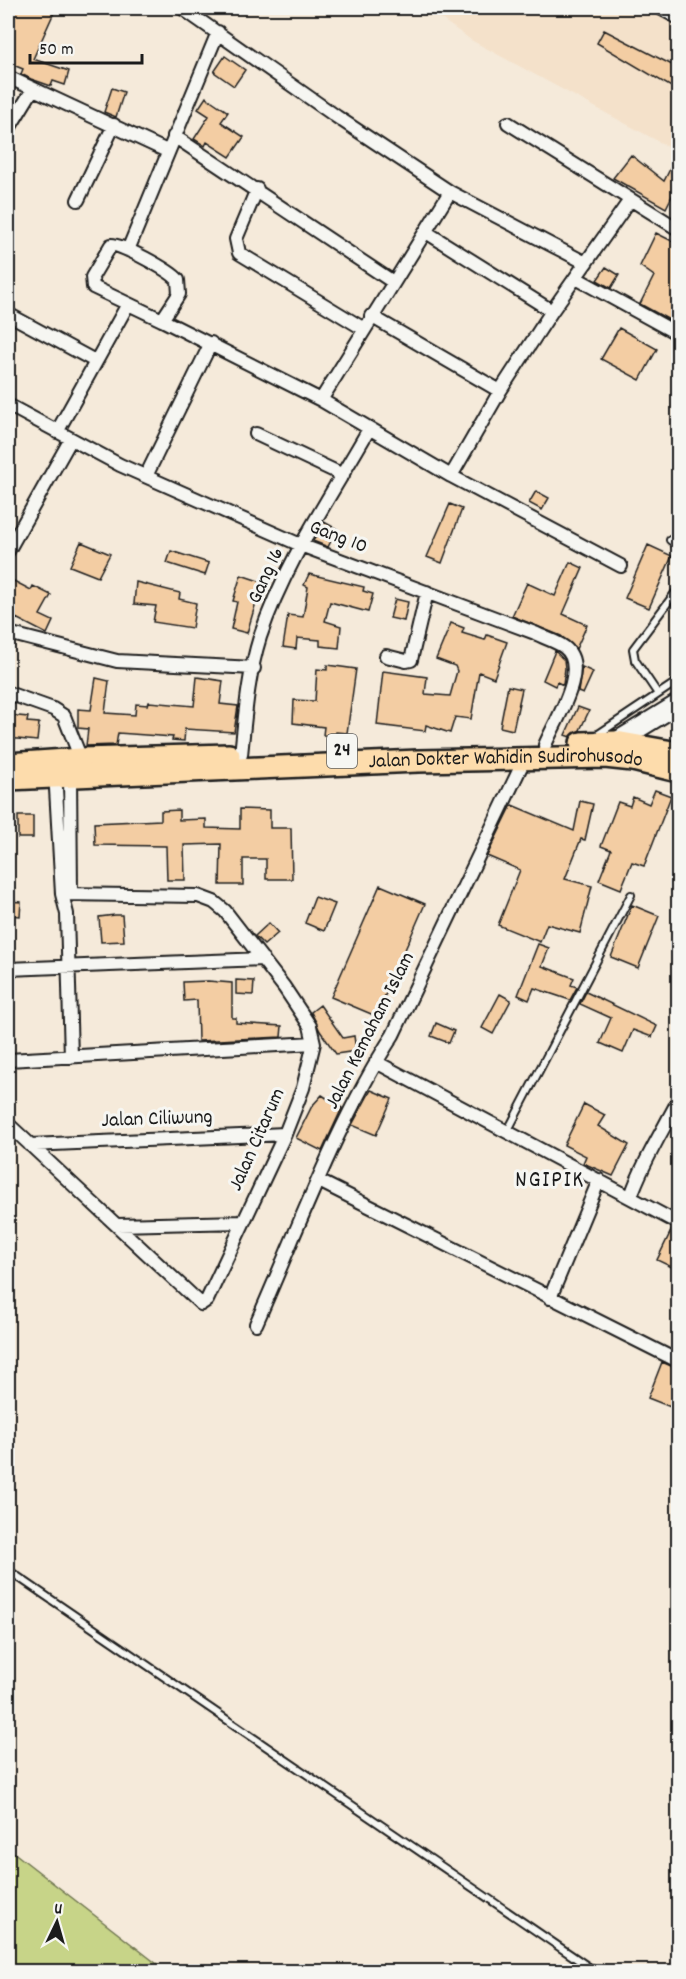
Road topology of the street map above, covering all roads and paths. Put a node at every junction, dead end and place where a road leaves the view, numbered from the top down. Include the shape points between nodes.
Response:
1 (182, 8) edge
2 (654, 8) edge
3 (678, 21) edge
4 (218, 32) junction
5 (8, 77) edge
6 (33, 89) junction
7 (508, 123) dead end
8 (114, 124) junction
9 (8, 130) edge
10 (174, 136) junction
11 (167, 151) junction
12 (257, 189) junction
13 (450, 192) junction
14 (78, 200) dead end
15 (630, 200) junction
16 (678, 229) edge
17 (426, 232) junction
18 (128, 250) junction
19 (586, 263) junction
20 (576, 278) junction
21 (393, 282) junction
22 (128, 304) junction
23 (552, 311) junction
24 (8, 314) edge
25 (371, 316) junction
26 (162, 320) junction
27 (364, 329) junction
28 (678, 334) edge
29 (211, 343) junction
30 (95, 361) junction
31 (500, 391) junction
32 (321, 400) junction
33 (8, 405) edge
34 (369, 429) junction
35 (57, 432) junction
36 (256, 434) dead end
37 (71, 439) junction
38 (343, 475) junction
39 (451, 476) junction
40 (146, 477) junction
41 (12, 532) edge
42 (670, 540) dead end
43 (303, 546) junction
44 (678, 546) edge
45 (8, 551) edge
46 (621, 566) dead end
47 (678, 589) edge
48 (427, 592) junction
49 (8, 633) edge
50 (386, 656) dead end
51 (254, 668) junction
52 (678, 681) edge
53 (8, 693) edge
54 (658, 694) junction
55 (678, 704) edge
56 (587, 743) junction
57 (545, 745) junction
58 (610, 749) junction
59 (678, 753) edge
60 (241, 755) junction
61 (525, 758) junction
62 (8, 764) edge
63 (66, 767) junction
64 (678, 771) edge
65 (8, 779) edge
66 (631, 895) dead end
67 (66, 898) junction
68 (263, 959) junction
69 (67, 967) junction
70 (8, 969) edge
71 (314, 1043) junction
72 (71, 1057) junction
73 (8, 1060) edge
74 (376, 1062) junction
75 (678, 1101) edge
76 (8, 1124) edge
77 (507, 1132) junction
78 (285, 1134) junction
79 (30, 1145) junction
80 (599, 1180) junction
81 (319, 1181) junction
82 (631, 1196) junction
83 (242, 1222) junction
84 (678, 1223) edge
85 (117, 1225) junction
86 (550, 1298) junction
87 (256, 1324) dead end
88 (678, 1360) edge
89 (8, 1570) edge
90 (596, 1971) edge

1 - 4 street
2 - 3 lane
4 - 10 street
4 - 13 street
5 - 6 street
6 - 8 street
6 - 9 street
7 - 15 street
8 - 11 street
8 - 14 street
10 - 11 street
10 - 12 street
11 - 18 street
12 - 21 street
12 - 27 street via 236,239 239,253
13 - 17 street
13 - 19 street
15 - 16 street
15 - 19 street
17 - 21 street
17 - 23 street
18 - 22 street via 111,245 91,283 95,289
18 - 26 street via 178,280 179,294
19 - 20 street
20 - 23 street
20 - 28 street
21 - 25 street
22 - 26 street
22 - 30 street
23 - 31 street
24 - 30 street
25 - 27 street
25 - 31 street
26 - 29 street
27 - 32 street
29 - 32 street
29 - 40 street
30 - 35 street
31 - 39 street
32 - 34 street
33 - 35 street, Gang 10
34 - 38 street, Gang 16
34 - 39 street
35 - 37 street, Gang 10
36 - 38 street
37 - 40 street, Gang 10
37 - 41 street
38 - 43 street, Gang 16
39 - 46 street
40 - 43 street, Gang 10
41 - 45 street
42 - 44 lane
43 - 48 street, Gang 10
43 - 51 street, Gang 16 via 260,638
47 - 54 lane via 633,649 635,660
48 - 50 street via 411,660
48 - 57 street, Gang 10 via 534,633 564,647 573,657 576,675
49 - 51 street via 125,662
51 - 60 street, Gang 16
52 - 54 lane
53 - 63 street via 64,716
54 - 56 lane
55 - 58 main road
56 - 57 highway, Jalan Dokter Wahidin Sudirohusodo / 24
56 - 58 highway, Jalan Dokter Wahidin Sudirohusodo / 24
57 - 60 highway, Jalan Dokter Wahidin Sudirohusodo / 24
58 - 59 highway, Jalan Dokter Wahidin Sudirohusodo / 24
58 - 61 highway, Jalan Dokter Wahidin Sudirohusodo / 24
58 - 64 highway, Jalan Dokter Wahidin Sudirohusodo / 24 via 633,760
60 - 63 highway, Jalan Dokter Wahidin Sudirohusodo / 24
61 - 63 highway, Jalan Dokter Wahidin Sudirohusodo / 24
61 - 74 street, Jalan Kemaham Islam via 393,1035
62 - 63 highway, Jalan Dokter Wahidin Sudirohusodo / 24
63 - 65 highway, Jalan Dokter Wahidin Sudirohusodo / 24
63 - 67 street
66 - 77 lane
67 - 68 street via 198,896 225,911
67 - 69 street
68 - 69 street
68 - 71 street via 310,1026
69 - 70 street
69 - 72 street
71 - 72 street
71 - 78 street, Jalan Citarum via 303,1088
72 - 73 street
74 - 77 street
74 - 81 street, Jalan Kemaham Islam
75 - 82 street via 642,1165
76 - 79 street, Jalan Citarum
77 - 80 street
78 - 79 street, Jalan Ciliwung
78 - 83 street, Jalan Citarum
79 - 85 street, Jalan Citarum
80 - 82 street
80 - 86 street
81 - 86 street
81 - 87 street, Jalan Kemaham Islam
82 - 84 street
83 - 85 street
83 - 85 street, Jalan Citarum via 207,1300 201,1304
86 - 88 street
89 - 90 lane

